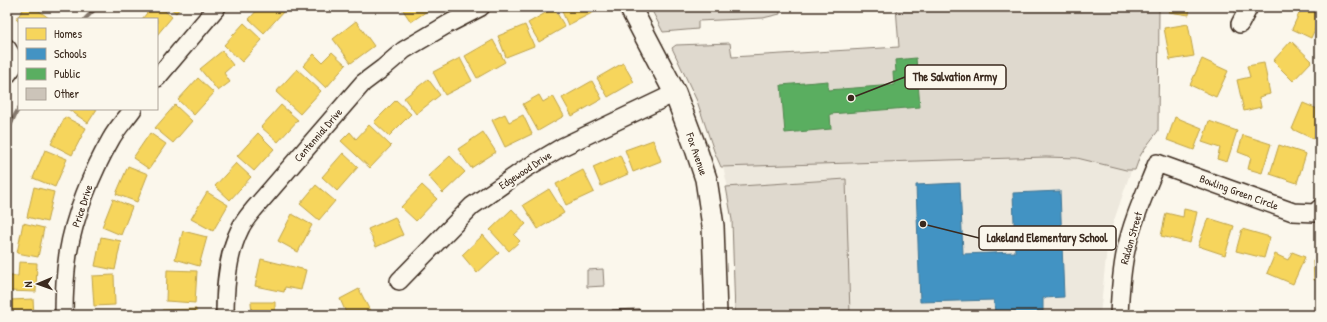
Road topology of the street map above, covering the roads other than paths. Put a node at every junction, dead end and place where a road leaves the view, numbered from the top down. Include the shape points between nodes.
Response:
1 (218, 7) edge
2 (481, 7) edge
3 (630, 7) edge
4 (1249, 7) edge
5 (1240, 24) dead end
6 (9, 52) edge
7 (7, 75) edge
8 (158, 77) edge
9 (675, 93) junction
10 (132, 110) edge
11 (1157, 163) joint
12 (1320, 208) edge
13 (399, 281) dead end
14 (64, 315) edge
15 (225, 315) edge
16 (716, 315) edge
17 (1119, 315) edge

1 - 8 street
2 - 15 street, Centennial Drive via 404,50 363,83 254,209 240,228 233,248 225,287
3 - 9 main road, Fox Avenue
4 - 5 street
6 - 7 street via 13,66
9 - 13 street, Edgewood Drive via 562,147 525,169 472,206
9 - 16 main road, Fox Avenue via 708,188 713,226
10 - 14 street, Price Drive via 111,138 87,186 78,213 68,253
11 - 12 street, Bowling Green Circle via 1293,212 1314,213
11 - 17 street, Raldon Street via 1126,249

